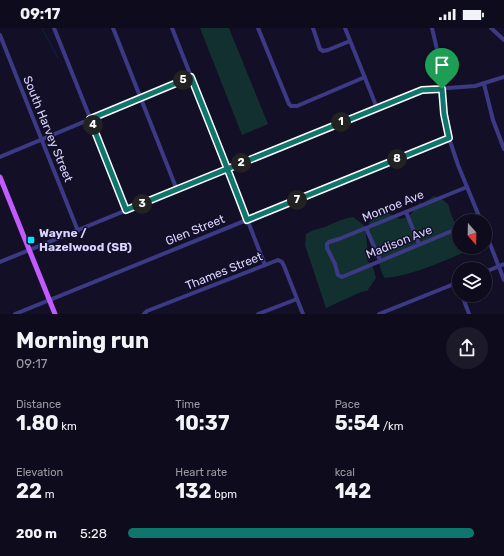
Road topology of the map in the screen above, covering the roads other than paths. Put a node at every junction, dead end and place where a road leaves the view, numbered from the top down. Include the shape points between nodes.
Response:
1 (54, 28) edge
2 (113, 28) edge
3 (172, 28) edge
4 (258, 28) edge
5 (313, 28) edge
6 (345, 28) edge
7 (432, 28) edge
8 (491, 28) edge
9 (0, 35) edge
10 (504, 40) edge
11 (350, 41) junction
12 (191, 77) junction
13 (365, 77) junction
14 (504, 77) edge
15 (484, 84) junction
16 (442, 89) junction
17 (141, 98) junction
18 (377, 108) junction
19 (90, 119) junction
20 (449, 138) junction
21 (41, 139) junction
22 (504, 149) edge
23 (0, 157) edge
24 (227, 169) junction
25 (0, 177) edge
26 (2, 186) edge
27 (467, 187) junction
28 (177, 190) junction
29 (126, 210) junction
30 (406, 212) junction
31 (477, 214) edge
32 (247, 220) junction
33 (366, 228) junction
34 (78, 230) junction
35 (452, 231) edge
36 (419, 244) junction
37 (492, 248) edge
38 (29, 250) junction
39 (380, 260) junction
40 (0, 262) edge
41 (504, 264) edge
42 (265, 265) junction
43 (499, 266) junction
44 (492, 269) edge
45 (348, 274) joint
46 (504, 280) edge
47 (452, 284) edge
48 (297, 299) junction
49 (49, 300) junction
50 (465, 302) edge
51 (15, 314) edge
52 (54, 314) edge
53 (144, 314) edge
54 (258, 314) edge
55 (303, 314) edge
56 (379, 314) edge
57 (469, 314) edge

1 - 19 street
2 - 17 street
3 - 12 street
4 - 13 street via 291,106 297,106
5 - 11 street via 323,51
6 - 11 street
7 - 16 street via 439,58
8 - 10 street
9 - 21 street, South Harvey Street
11 - 13 street
12 - 17 street
12 - 24 street
13 - 18 street
14 - 15 street
15 - 16 street
15 - 22 street
16 - 18 street via 423,89
16 - 20 street
17 - 19 street
17 - 28 street
18 - 24 street
19 - 21 street
19 - 29 street
20 - 27 street
20 - 32 street, Glen Street
21 - 23 street
21 - 34 street, South Harvey Street
24 - 28 street
24 - 32 street
25 - 26 main road
26 - 38 main road
27 - 30 street, Monroe Ave
27 - 31 street
28 - 29 street
29 - 34 street
30 - 33 street, Monroe Ave
30 - 36 street
32 - 42 street
32 - 49 street, Glen Street
33 - 39 street
33 - 45 street, Monroe Ave via 327,244 338,275 342,277
34 - 38 street
35 - 36 street, Madison Ave
36 - 39 street, Madison Ave
37 - 43 street
38 - 40 street
38 - 49 main road
39 - 45 street, Madison Ave
41 - 43 street
42 - 48 street, Thames Street via 276,261 282,262
42 - 53 street, Thames Street
43 - 44 street
43 - 46 street
47 - 56 street
48 - 54 street
48 - 55 street, Thames Street
49 - 51 street, Glen Street
49 - 52 main road
50 - 57 street

